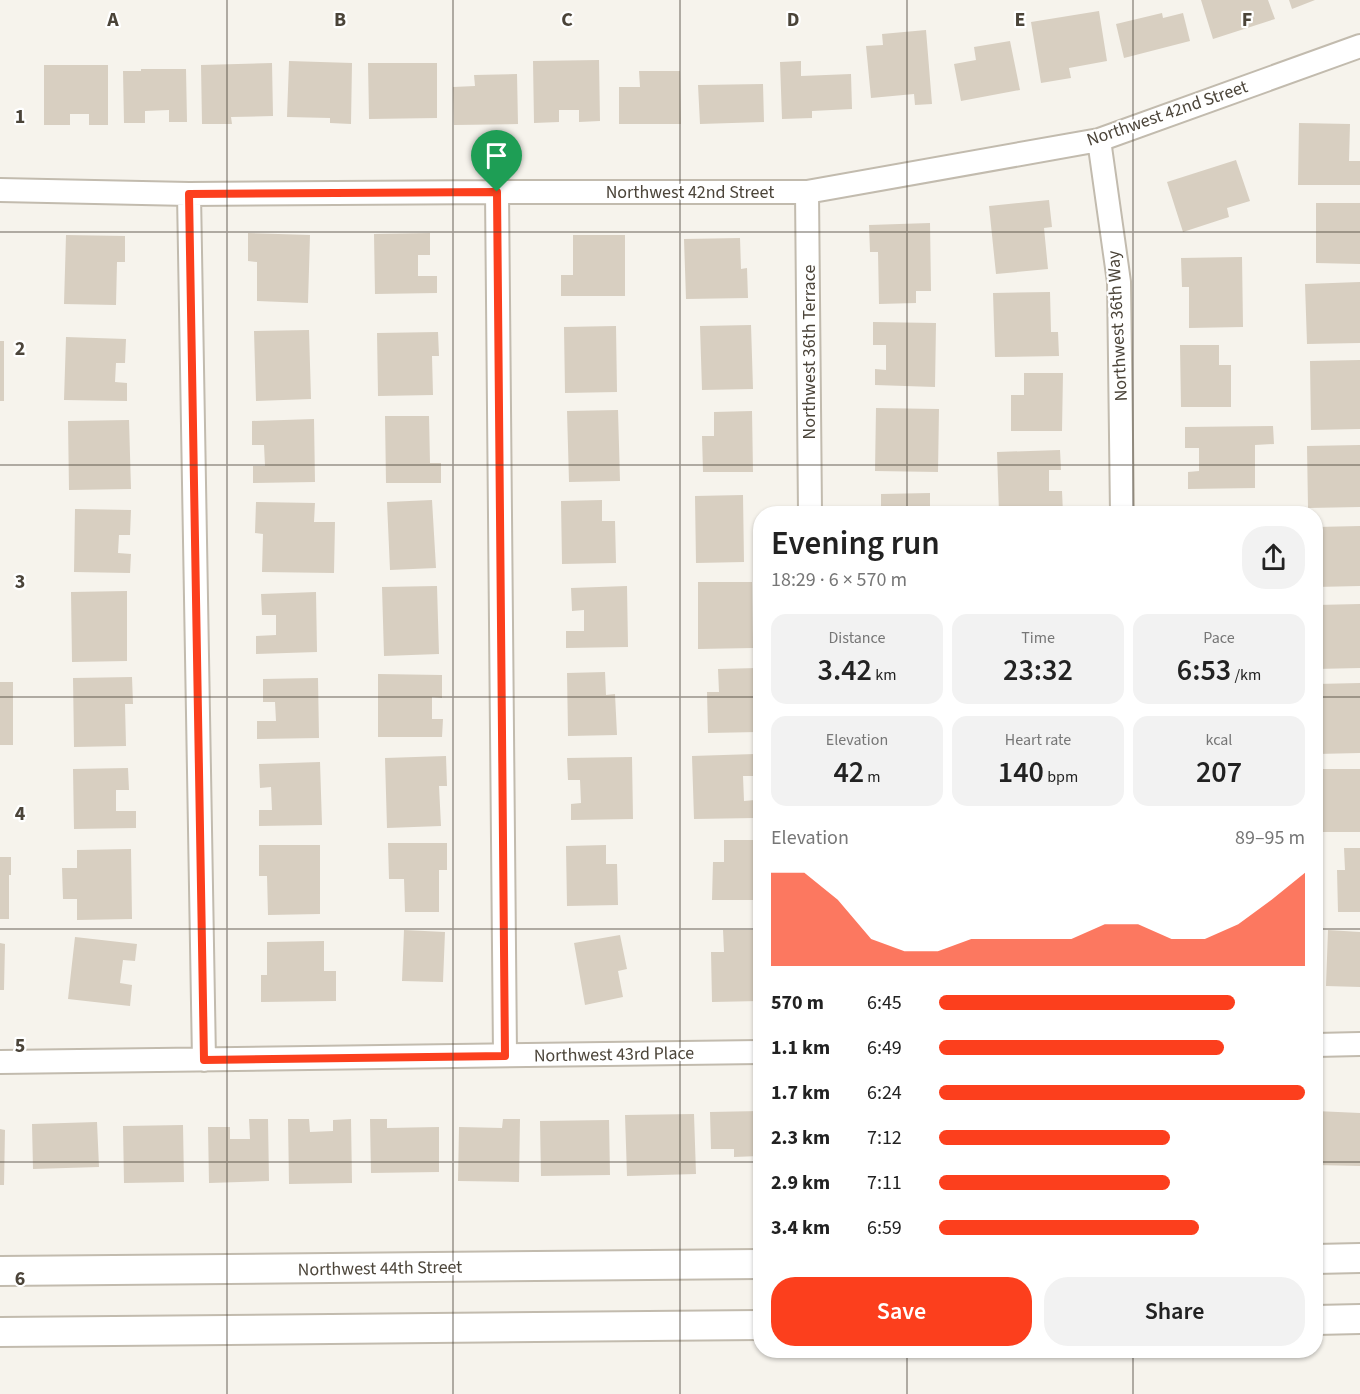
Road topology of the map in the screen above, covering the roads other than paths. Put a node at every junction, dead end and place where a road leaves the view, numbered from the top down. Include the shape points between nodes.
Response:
1 (1360, 46) edge
2 (1099, 140) junction
3 (0, 190) edge
4 (497, 192) junction
5 (807, 192) junction
6 (189, 194) junction
7 (810, 506) edge
8 (1122, 506) edge
9 (1360, 1044) edge
10 (1323, 1045) edge
11 (753, 1052) edge
12 (505, 1056) junction
13 (204, 1060) junction
14 (0, 1062) edge
15 (1360, 1258) edge
16 (1323, 1259) edge
17 (753, 1264) edge
18 (0, 1271) edge
19 (1360, 1319) edge
20 (1323, 1320) edge
21 (753, 1325) edge
22 (0, 1332) edge

1 - 2 street, Northwest 42nd Street
2 - 5 street, Northwest 42nd Street
2 - 8 street, Northwest 36th Way via 1119,282
3 - 6 street, Northwest 42nd Street
4 - 5 street, Northwest 42nd Street
4 - 6 street, Northwest 42nd Street
4 - 12 street
5 - 7 street, Northwest 36th Terrace
6 - 13 street
9 - 10 street
11 - 12 street, Northwest 43rd Place
12 - 13 street, Northwest 43rd Place
13 - 14 street, Northwest 43rd Place
15 - 16 street
17 - 18 street, Northwest 44th Street
19 - 20 street
21 - 22 street

